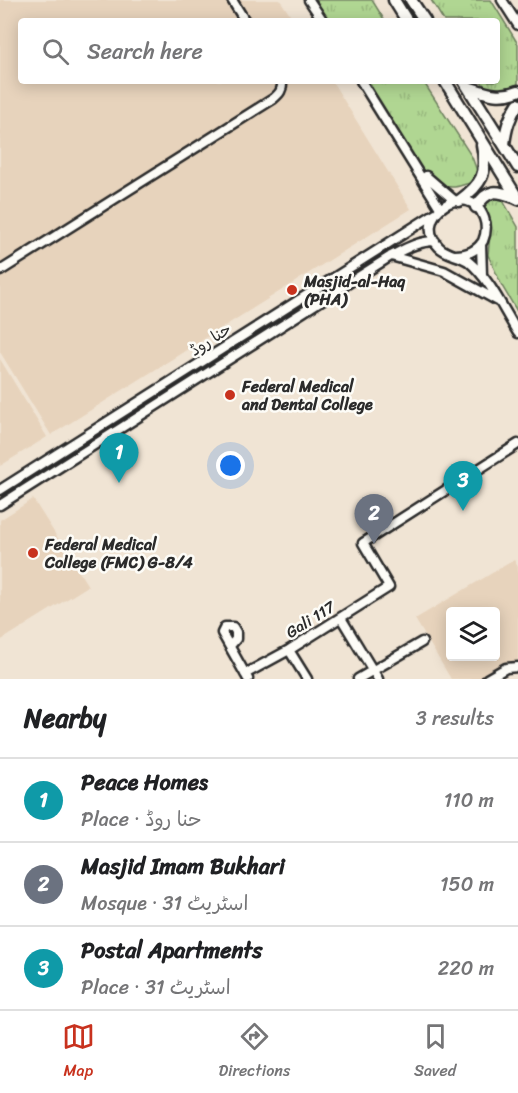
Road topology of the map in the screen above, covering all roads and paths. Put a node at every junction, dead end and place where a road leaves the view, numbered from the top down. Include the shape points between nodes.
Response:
1 (232, 0) edge
2 (309, 0) edge
3 (394, 0) edge
4 (411, 0) edge
5 (502, 0) edge
6 (244, 18) edge
7 (320, 18) edge
8 (405, 18) edge
9 (422, 18) edge
10 (518, 26) edge
11 (282, 84) edge
12 (363, 84) edge
13 (447, 84) edge
14 (466, 84) edge
15 (518, 91) edge
16 (518, 104) edge
17 (479, 136) junction
18 (504, 144) junction
19 (411, 161) junction
20 (518, 167) edge
21 (518, 199) edge
22 (457, 201) junction
23 (476, 207) junction
24 (438, 210) junction
25 (435, 242) junction
26 (481, 244) junction
27 (455, 255) junction
28 (391, 256) junction
29 (0, 271) edge
30 (482, 275) junction
31 (498, 301) junction
32 (518, 333) edge
33 (188, 371) junction
34 (194, 381) junction
35 (518, 444) edge
36 (0, 490) edge
37 (0, 505) edge
38 (341, 618) junction
39 (422, 642) dead end
40 (230, 646) dead end
41 (289, 650) junction
42 (518, 667) edge
43 (373, 670) junction
44 (246, 677) edge
45 (307, 679) edge
46 (358, 679) edge
47 (378, 679) edge
48 (487, 679) edge

1 - 6 street
2 - 7 street
3 - 8 main road
4 - 9 main road
5 - 10 street
11 - 29 street via 273,99
12 - 19 street
13 - 17 main road
14 - 15 main road via 493,96
14 - 18 main road
16 - 18 main road via 508,123
17 - 21 main road
17 - 22 main road via 484,159 482,178
18 - 20 main road
19 - 22 street
19 - 24 street
21 - 23 main road via 500,192 488,193
22 - 23 street
22 - 24 street
23 - 26 street via 486,224
24 - 25 street via 432,227
24 - 33 street, حنا روڈ
25 - 27 street
25 - 28 street, حنا روڈ via 415,244
26 - 27 street via 468,253
26 - 30 street
27 - 30 street via 467,260
28 - 31 street via 444,271
28 - 34 street, حنا روڈ
30 - 31 street
31 - 32 street
33 - 34 street
33 - 36 street, حنا روڈ
34 - 37 street, حنا روڈ
35 - 38 street, Gali 117 via 363,543 389,587
38 - 41 street, Gali 117
38 - 43 street
39 - 43 street
40 - 44 street via 236,632 233,627 225,627 222,633
41 - 44 street, Gali 117
41 - 45 street
42 - 48 street via 506,668
43 - 46 street
43 - 47 street

